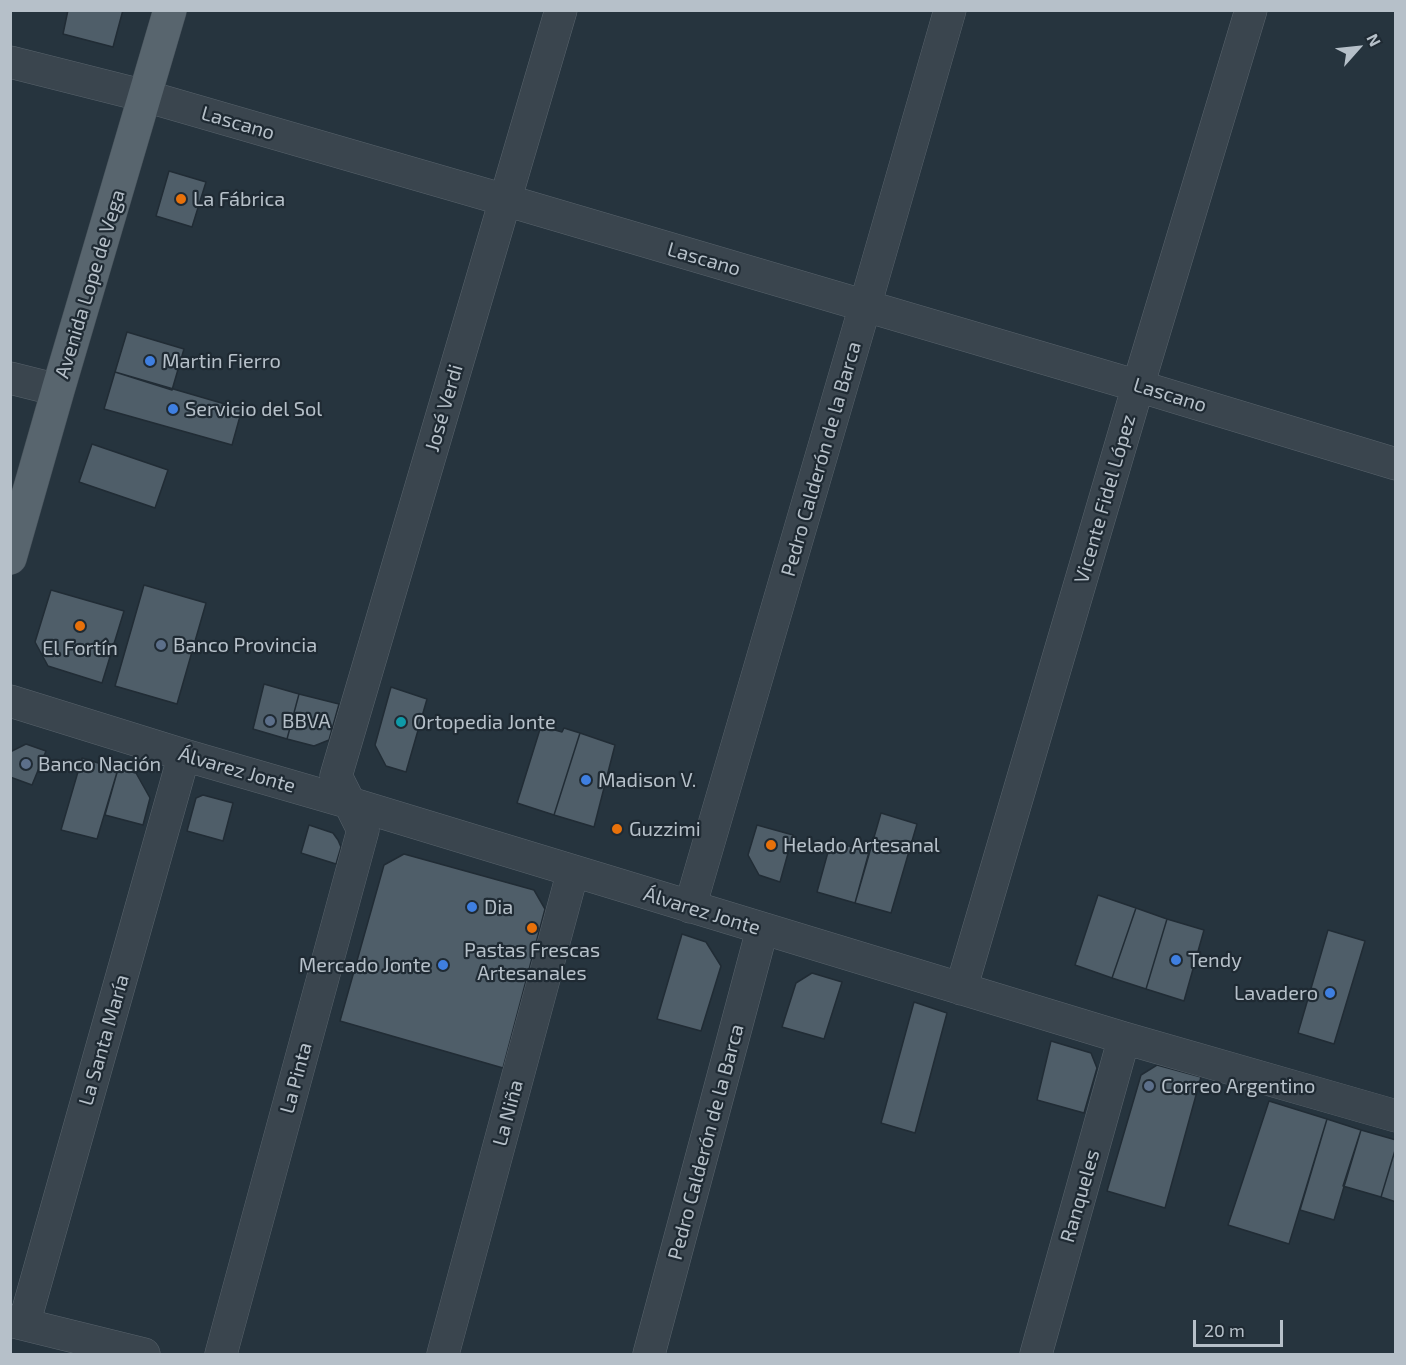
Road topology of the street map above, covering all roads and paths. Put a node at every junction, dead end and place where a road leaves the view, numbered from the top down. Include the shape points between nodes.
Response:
1 (170, 10) edge
2 (561, 10) edge
3 (950, 10) edge
4 (1251, 10) edge
5 (10, 62) edge
6 (145, 96) junction
7 (505, 200) junction
8 (865, 306) junction
9 (10, 378) edge
10 (1138, 386) junction
11 (58, 390) junction
12 (1395, 464) edge
13 (10, 558) edge
14 (10, 701) edge
15 (184, 755) junction
16 (350, 804) junction
17 (573, 871) junction
18 (690, 907) junction
19 (762, 930) junction
20 (962, 989) junction
21 (1124, 1038) junction
22 (1395, 1116) edge
23 (17, 1323) edge
24 (144, 1354) edge
25 (221, 1354) edge
26 (443, 1354) edge
27 (649, 1354) edge
28 (1036, 1354) edge

1 - 6 main road, Avenida Lope de Vega
2 - 7 street, José Verdi
3 - 8 street, Pedro Calderón de la Barca
4 - 10 street, Vicente Fidel López
5 - 6 street, Lascano
6 - 7 street, Lascano
6 - 11 main road, Avenida Lope de Vega
7 - 8 street, Lascano
7 - 16 street, José Verdi via 336,776
8 - 10 street, Lascano
8 - 18 street, Pedro Calderón de la Barca
9 - 11 street
10 - 12 street, Lascano
10 - 20 street, Vicente Fidel López
11 - 13 main road, Avenida Lope de Vega
14 - 15 street, Álvarez Jonte
15 - 16 street, Álvarez Jonte
15 - 23 street, La Santa María
16 - 17 street, Álvarez Jonte
16 - 25 street, La Pinta via 363,830
17 - 18 street, Álvarez Jonte
17 - 26 street, La Niña
18 - 19 street, Álvarez Jonte
19 - 20 street, Álvarez Jonte
19 - 27 street, Pedro Calderón de la Barca
20 - 21 street, Álvarez Jonte
21 - 22 street, Álvarez Jonte
21 - 28 street, Ranqueles
23 - 24 street

